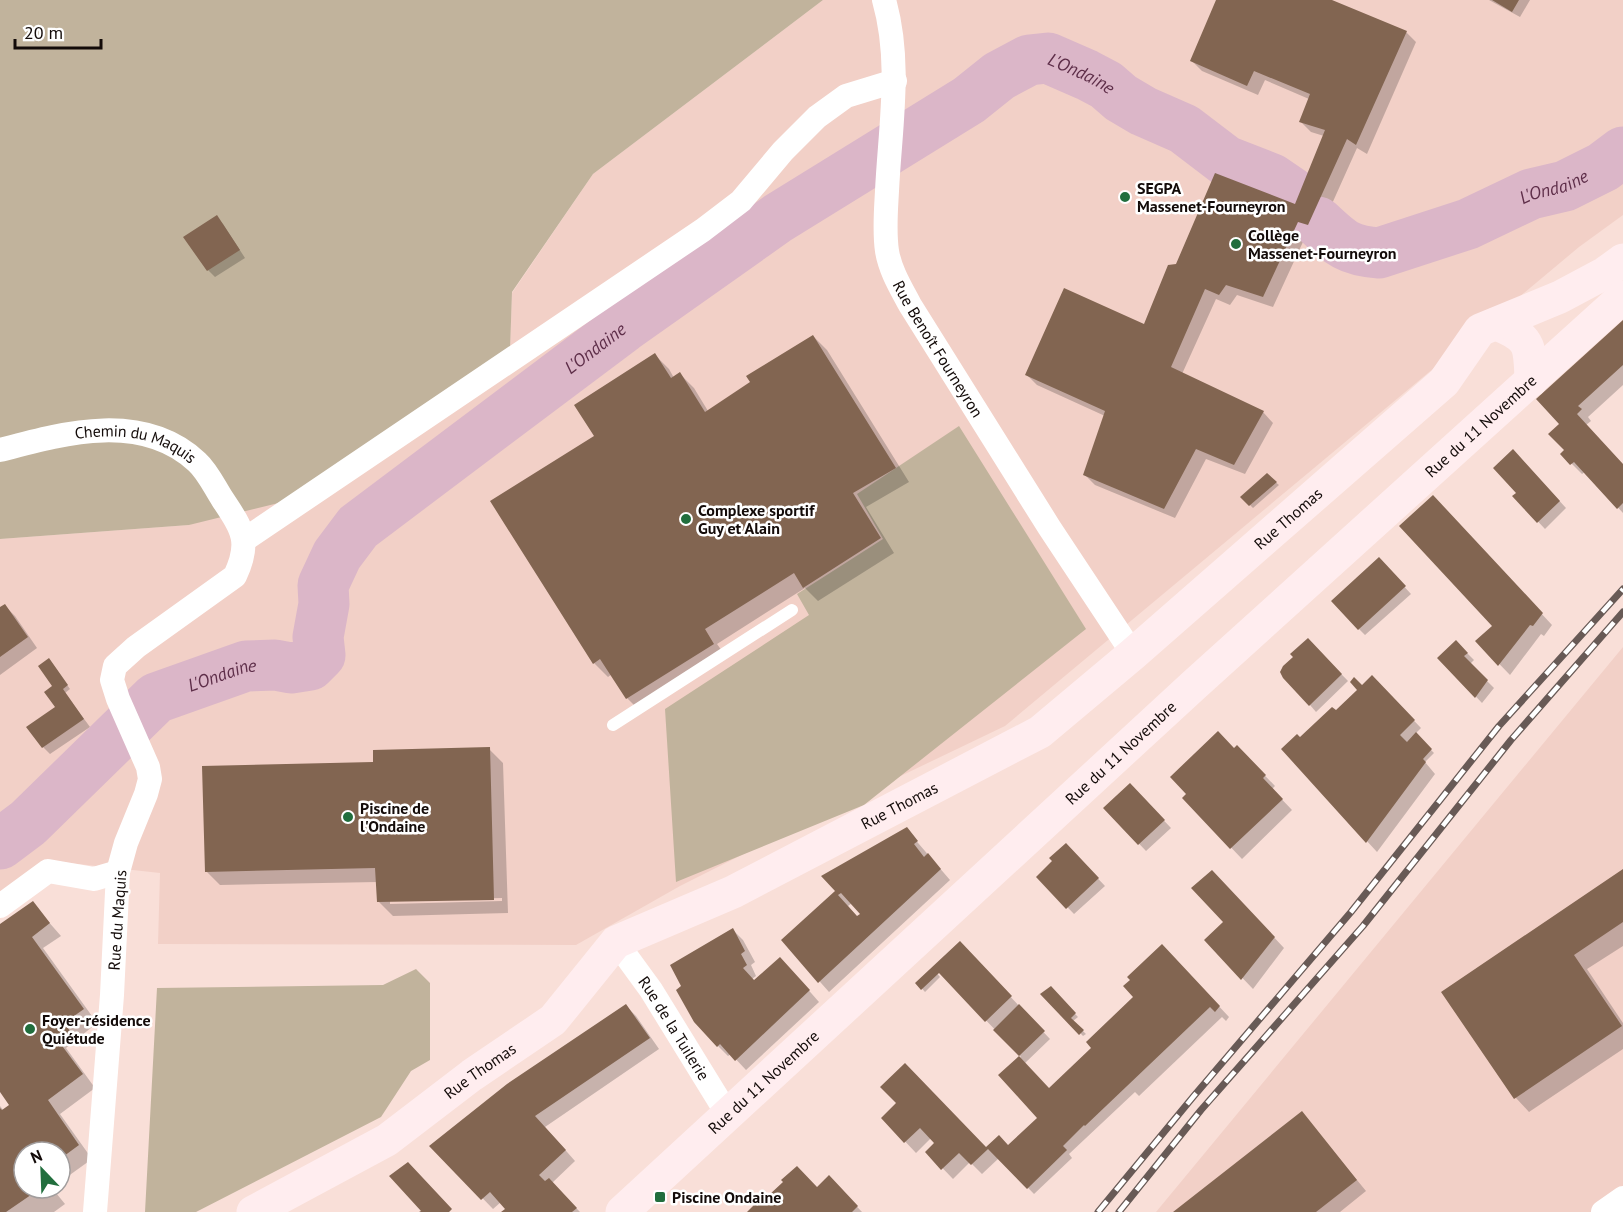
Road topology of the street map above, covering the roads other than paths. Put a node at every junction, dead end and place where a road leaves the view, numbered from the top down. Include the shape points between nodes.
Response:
1 (884, 0) edge
2 (895, 81) junction
3 (1623, 260) edge
4 (1623, 297) edge
5 (1496, 324) junction
6 (1531, 381) junction
7 (0, 450) edge
8 (241, 531) junction
9 (792, 610) dead end
10 (1133, 654) junction
11 (613, 725) dead end
12 (118, 872) junction
13 (0, 906) edge
14 (616, 942) junction
15 (728, 1115) junction
16 (1623, 1198) edge
17 (94, 1212) edge
18 (253, 1212) edge
19 (621, 1212) edge
20 (1603, 1212) edge

1 - 2 street, Rue Benoît Fourneyron via 894,43
2 - 8 street via 846,96 817,117 741,201 703,231
2 - 10 street, Rue Benoît Fourneyron via 886,214 887,252 895,276 1049,527
3 - 5 main road, Rue Thomas via 1560,297
4 - 6 main road, Rue du 11 Novembre
5 - 6 main road via 1517,332 1530,350
5 - 10 main road, Rue Thomas via 1480,330 1444,382
6 - 15 main road, Rue du 11 Novembre
7 - 8 street, Chemin du Maquis via 99,429 139,432 172,444 198,463
8 - 12 street, Rue du Maquis via 243,559 235,576 115,666 112,680 150,779
9 - 11 lane
10 - 14 main road, Rue Thomas via 1040,732 733,892
12 - 13 street via 94,879 48,871
12 - 17 street, Rue du Maquis
14 - 15 street, Rue de la Tuilerie via 651,990
14 - 18 main road, Rue Thomas via 553,1020 387,1140
15 - 19 main road, Rue du 11 Novembre
16 - 20 street

